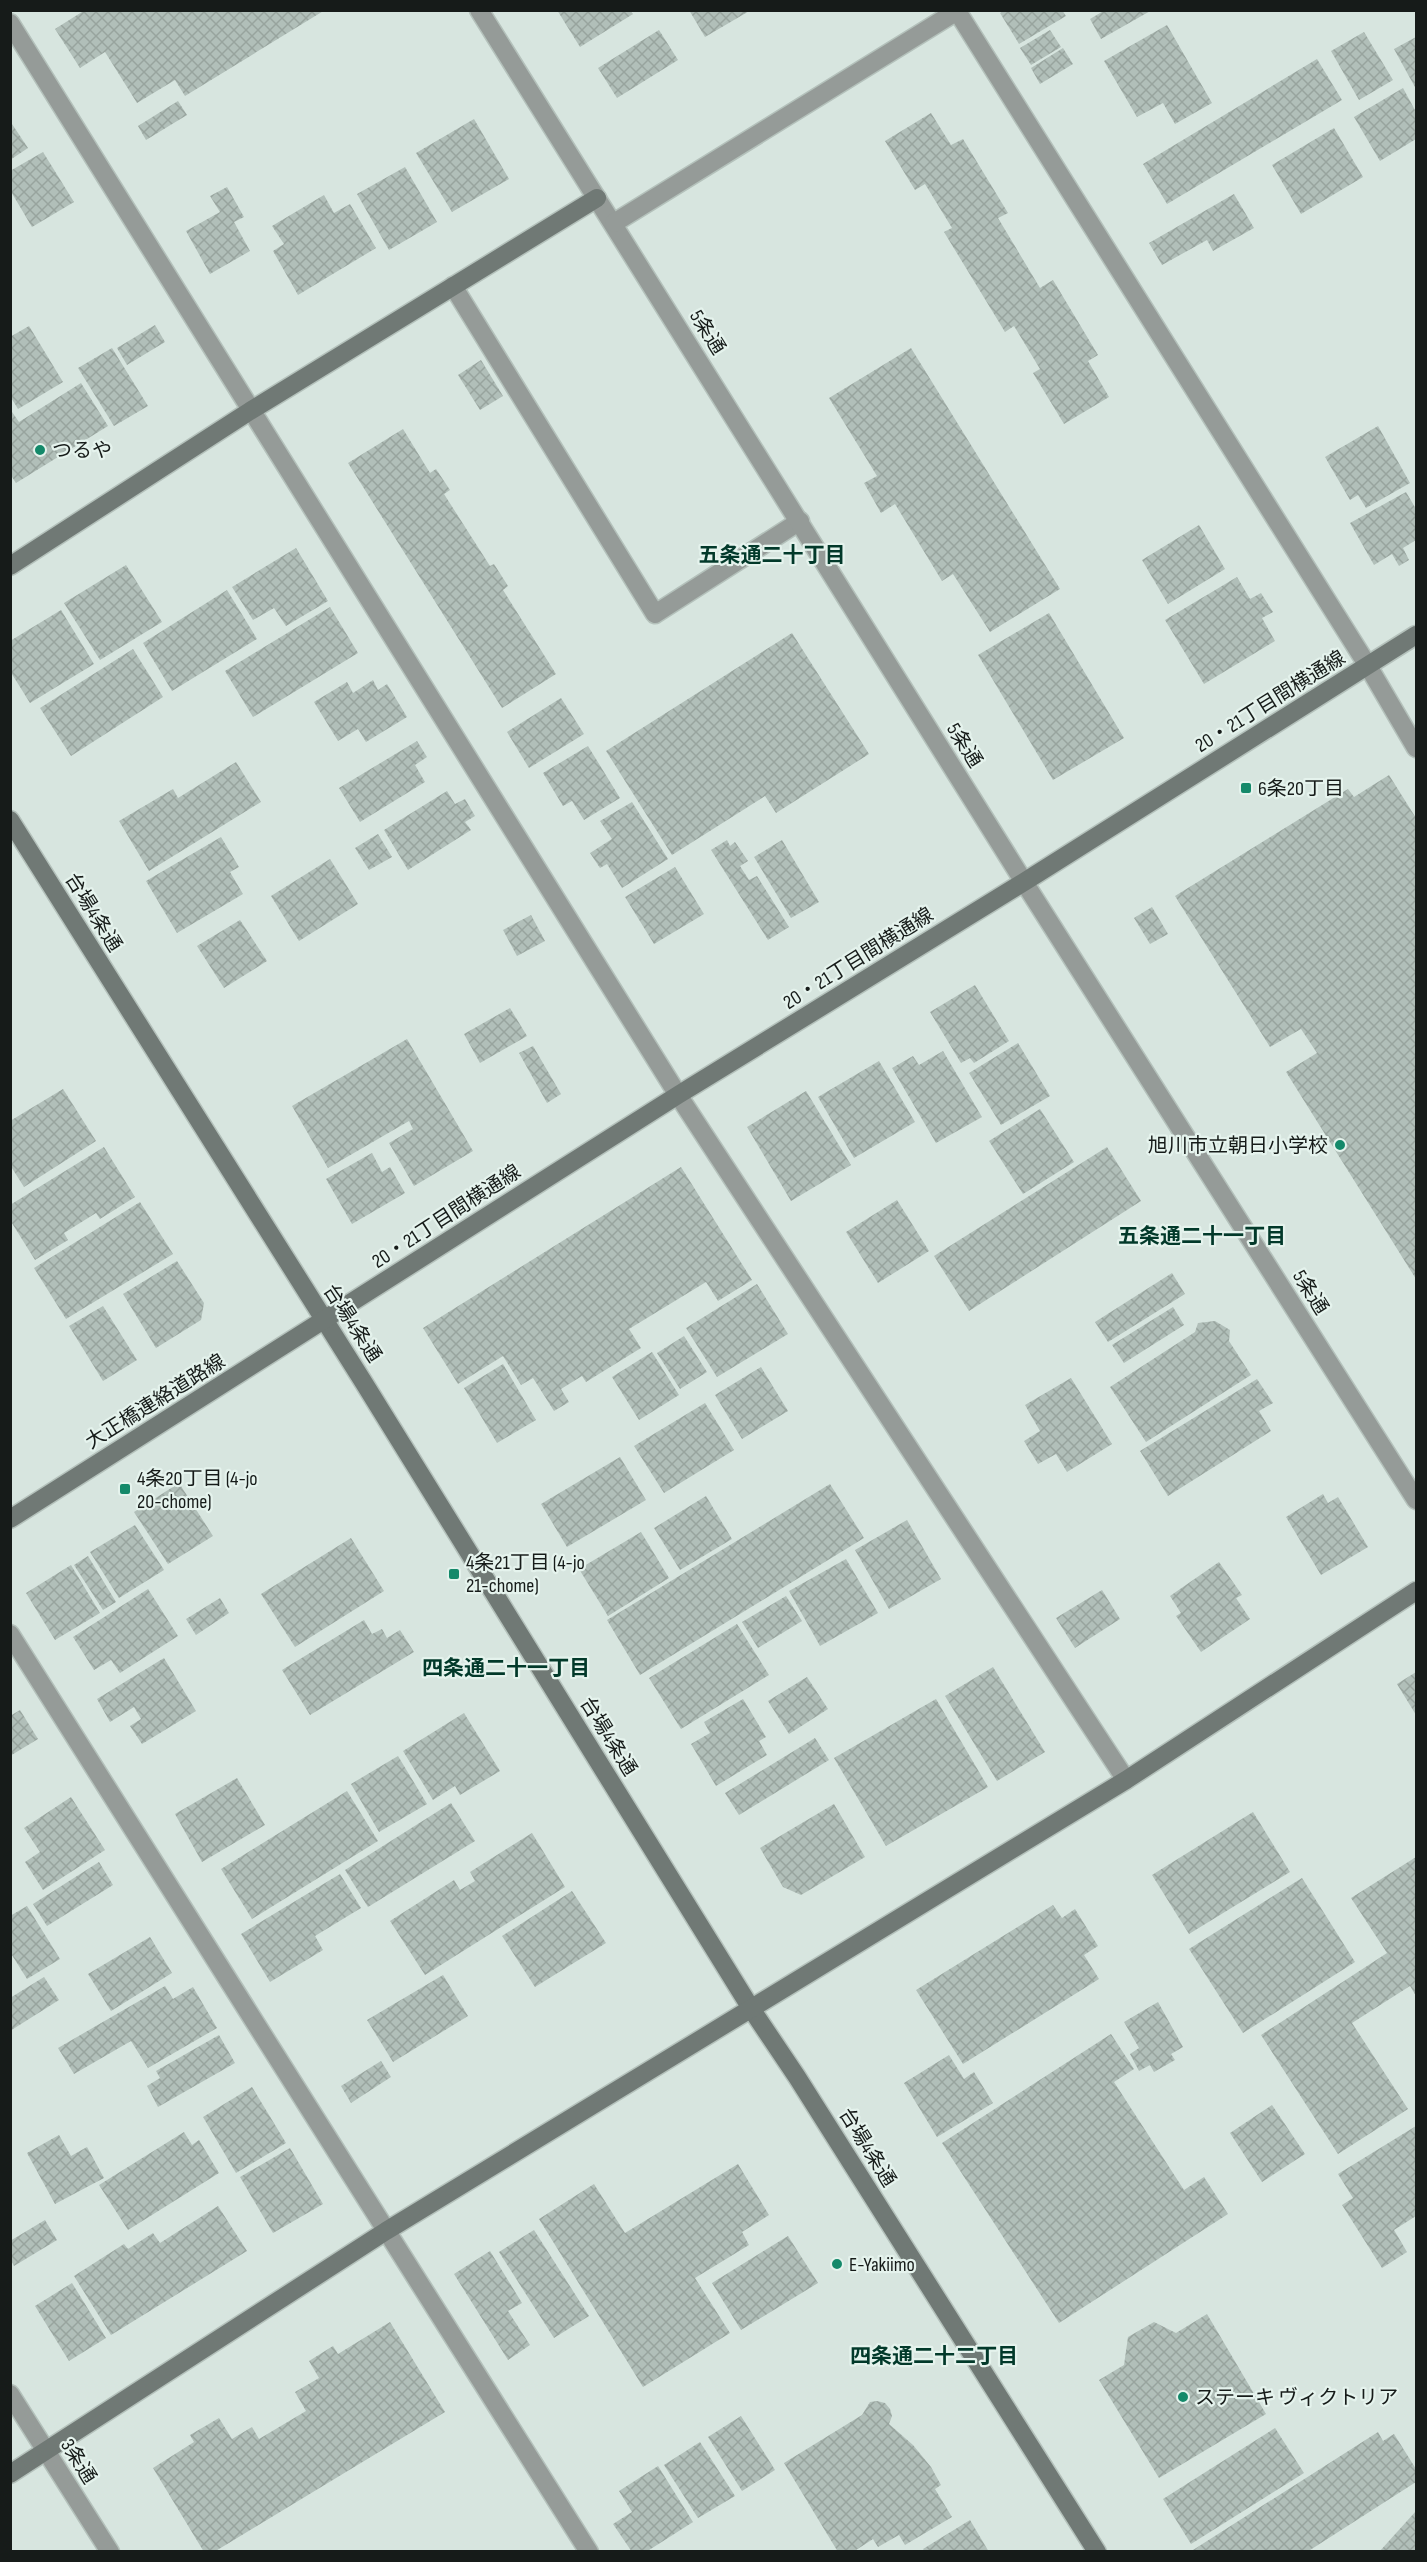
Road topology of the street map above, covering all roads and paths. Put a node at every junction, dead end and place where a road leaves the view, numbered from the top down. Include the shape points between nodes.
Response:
1 (479, 10) edge
2 (10, 22) edge
3 (597, 198) junction
4 (614, 223) junction
5 (453, 286) junction
6 (250, 411) junction
7 (800, 521) junction
8 (10, 566) edge
9 (1416, 635) edge
10 (1368, 666) junction
11 (1416, 748) edge
12 (10, 820) edge
13 (1024, 882) junction
14 (678, 1095) junction
15 (324, 1321) junction
16 (1416, 1500) edge
17 (10, 1519) edge
18 (1416, 1591) edge
19 (10, 1634) edge
20 (1126, 1780) junction
21 (752, 2010) junction
22 (386, 2231) junction
23 (10, 2394) edge
24 (46, 2451) junction
25 (10, 2474) edge
26 (110, 2552) edge
27 (589, 2552) edge
28 (1097, 2552) edge

1 - 3 street, 5条通
2 - 6 street
3 - 4 street, 5条通
3 - 5 street
4 - 7 street, 5条通
4 - 10 street via 957,10
5 - 6 street
5 - 7 street via 655,614
6 - 8 street
6 - 14 street
7 - 13 street, 5条通
9 - 10 street, 20・21丁目間横通線
10 - 11 street
10 - 13 street, 20・21丁目間横通線
12 - 15 street, 台場4条通
13 - 14 street, 20・21丁目間横通線
13 - 16 street, 5条通
14 - 15 street, 20・21丁目間横通線
14 - 20 street
15 - 17 street, 大正橋連絡道路線
15 - 21 street, 台場4条通
18 - 20 street
19 - 22 street
20 - 21 street
21 - 22 street
21 - 28 street, 台場4条通
22 - 24 street
22 - 27 street
23 - 24 street, 3条通
24 - 25 street
24 - 26 street, 3条通

